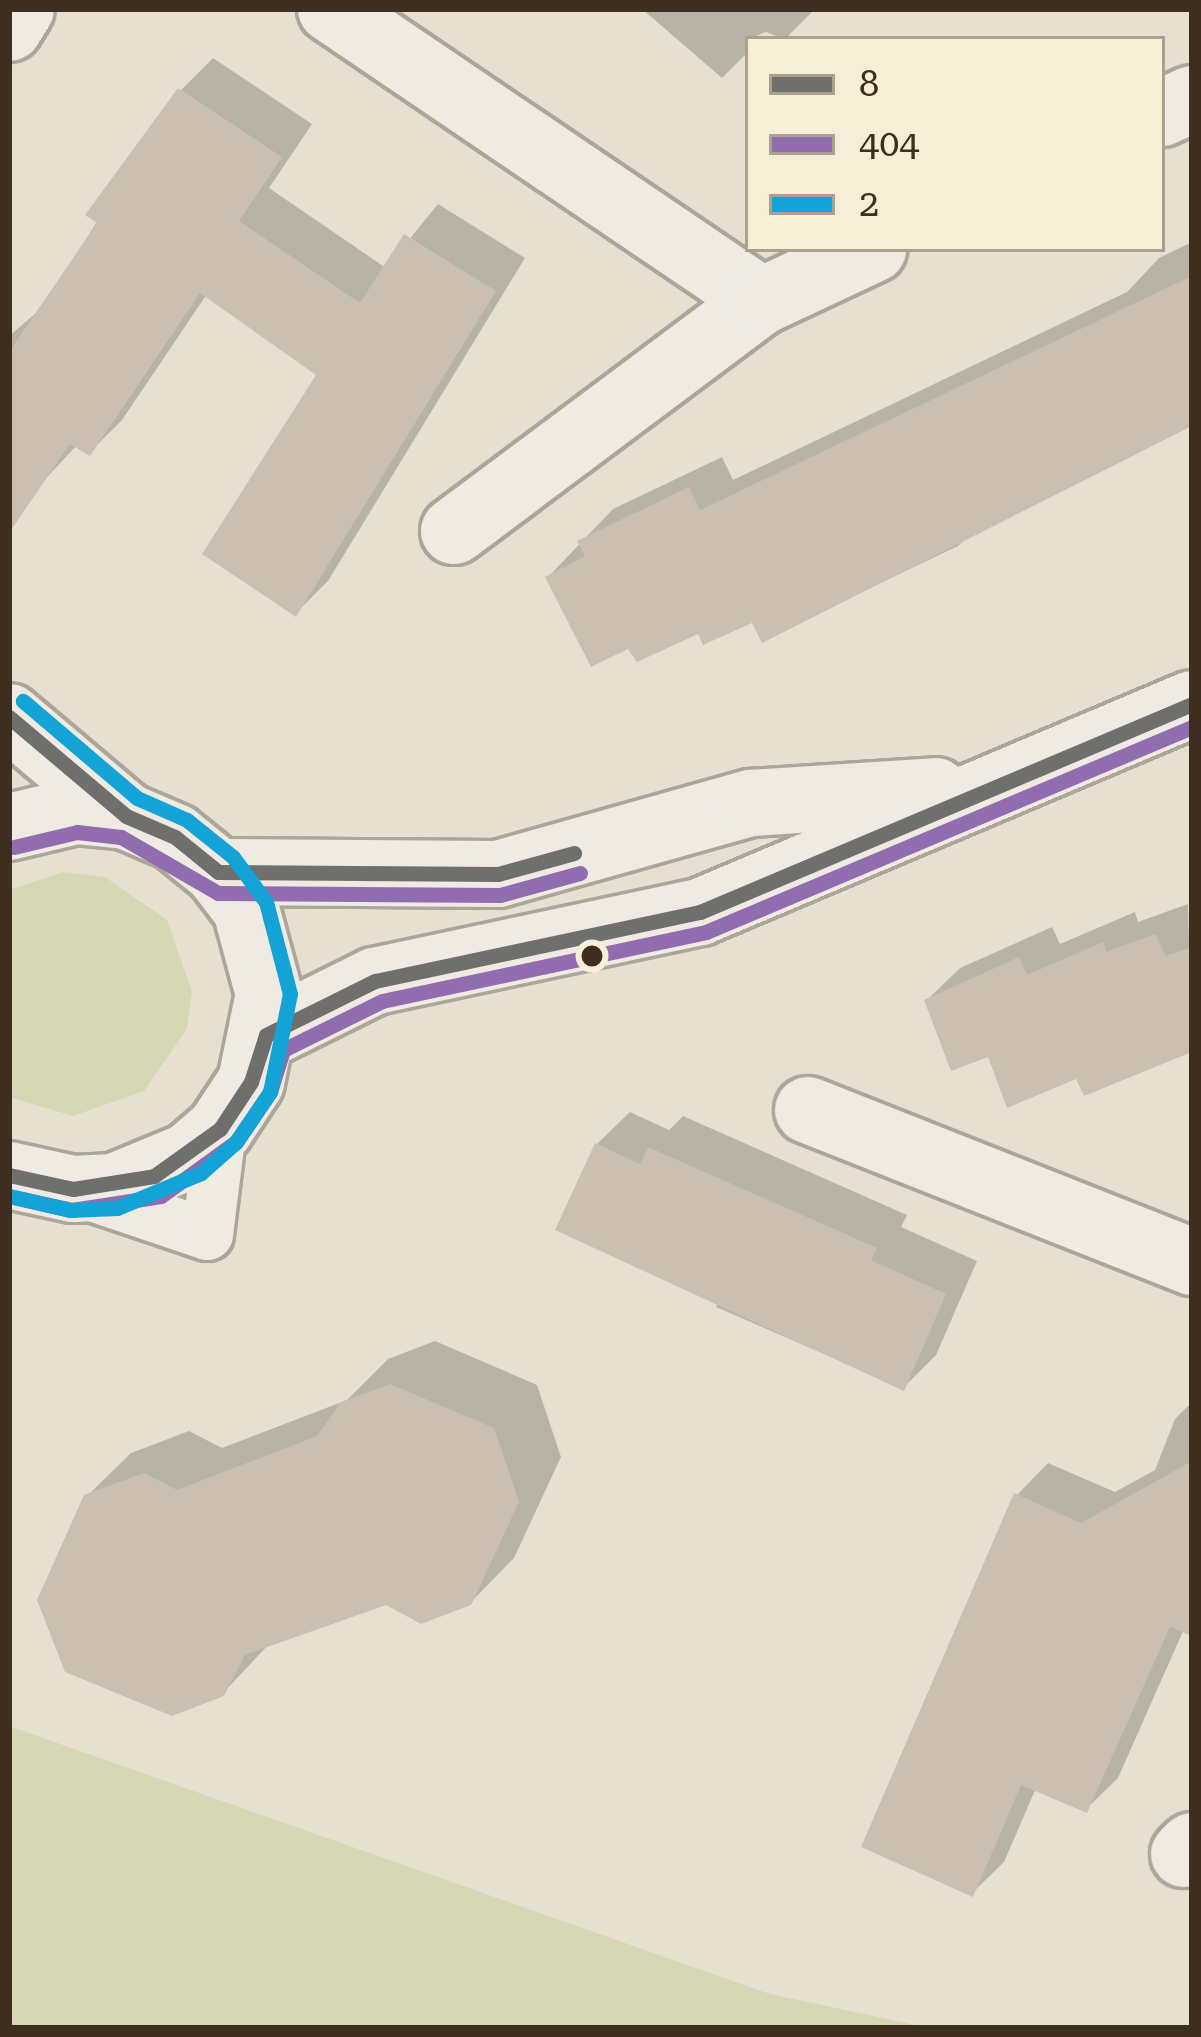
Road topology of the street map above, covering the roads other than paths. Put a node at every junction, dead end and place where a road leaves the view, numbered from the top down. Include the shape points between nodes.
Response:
1 (21, 9) edge
2 (331, 9) edge
3 (9, 28) edge
4 (868, 252) edge
5 (762, 301) junction
6 (454, 531) dead end
7 (1192, 704) edge
8 (9, 717) edge
9 (982, 788) junction
10 (125, 816) junction
11 (9, 827) edge
12 (218, 872) junction
13 (266, 1035) junction
14 (808, 1109) dead end
15 (9, 1175) edge
16 (1192, 1262) edge

1 - 3 street
2 - 5 street
4 - 5 street
5 - 6 street
7 - 9 street
8 - 10 street
9 - 12 street via 751,802 498,874
9 - 13 street via 700,912 375,981
10 - 11 street via 76,811
10 - 12 street via 176,837
12 - 13 street via 246,909 263,952
13 - 15 street via 251,1082 220,1129 154,1176 73,1189
14 - 16 street

